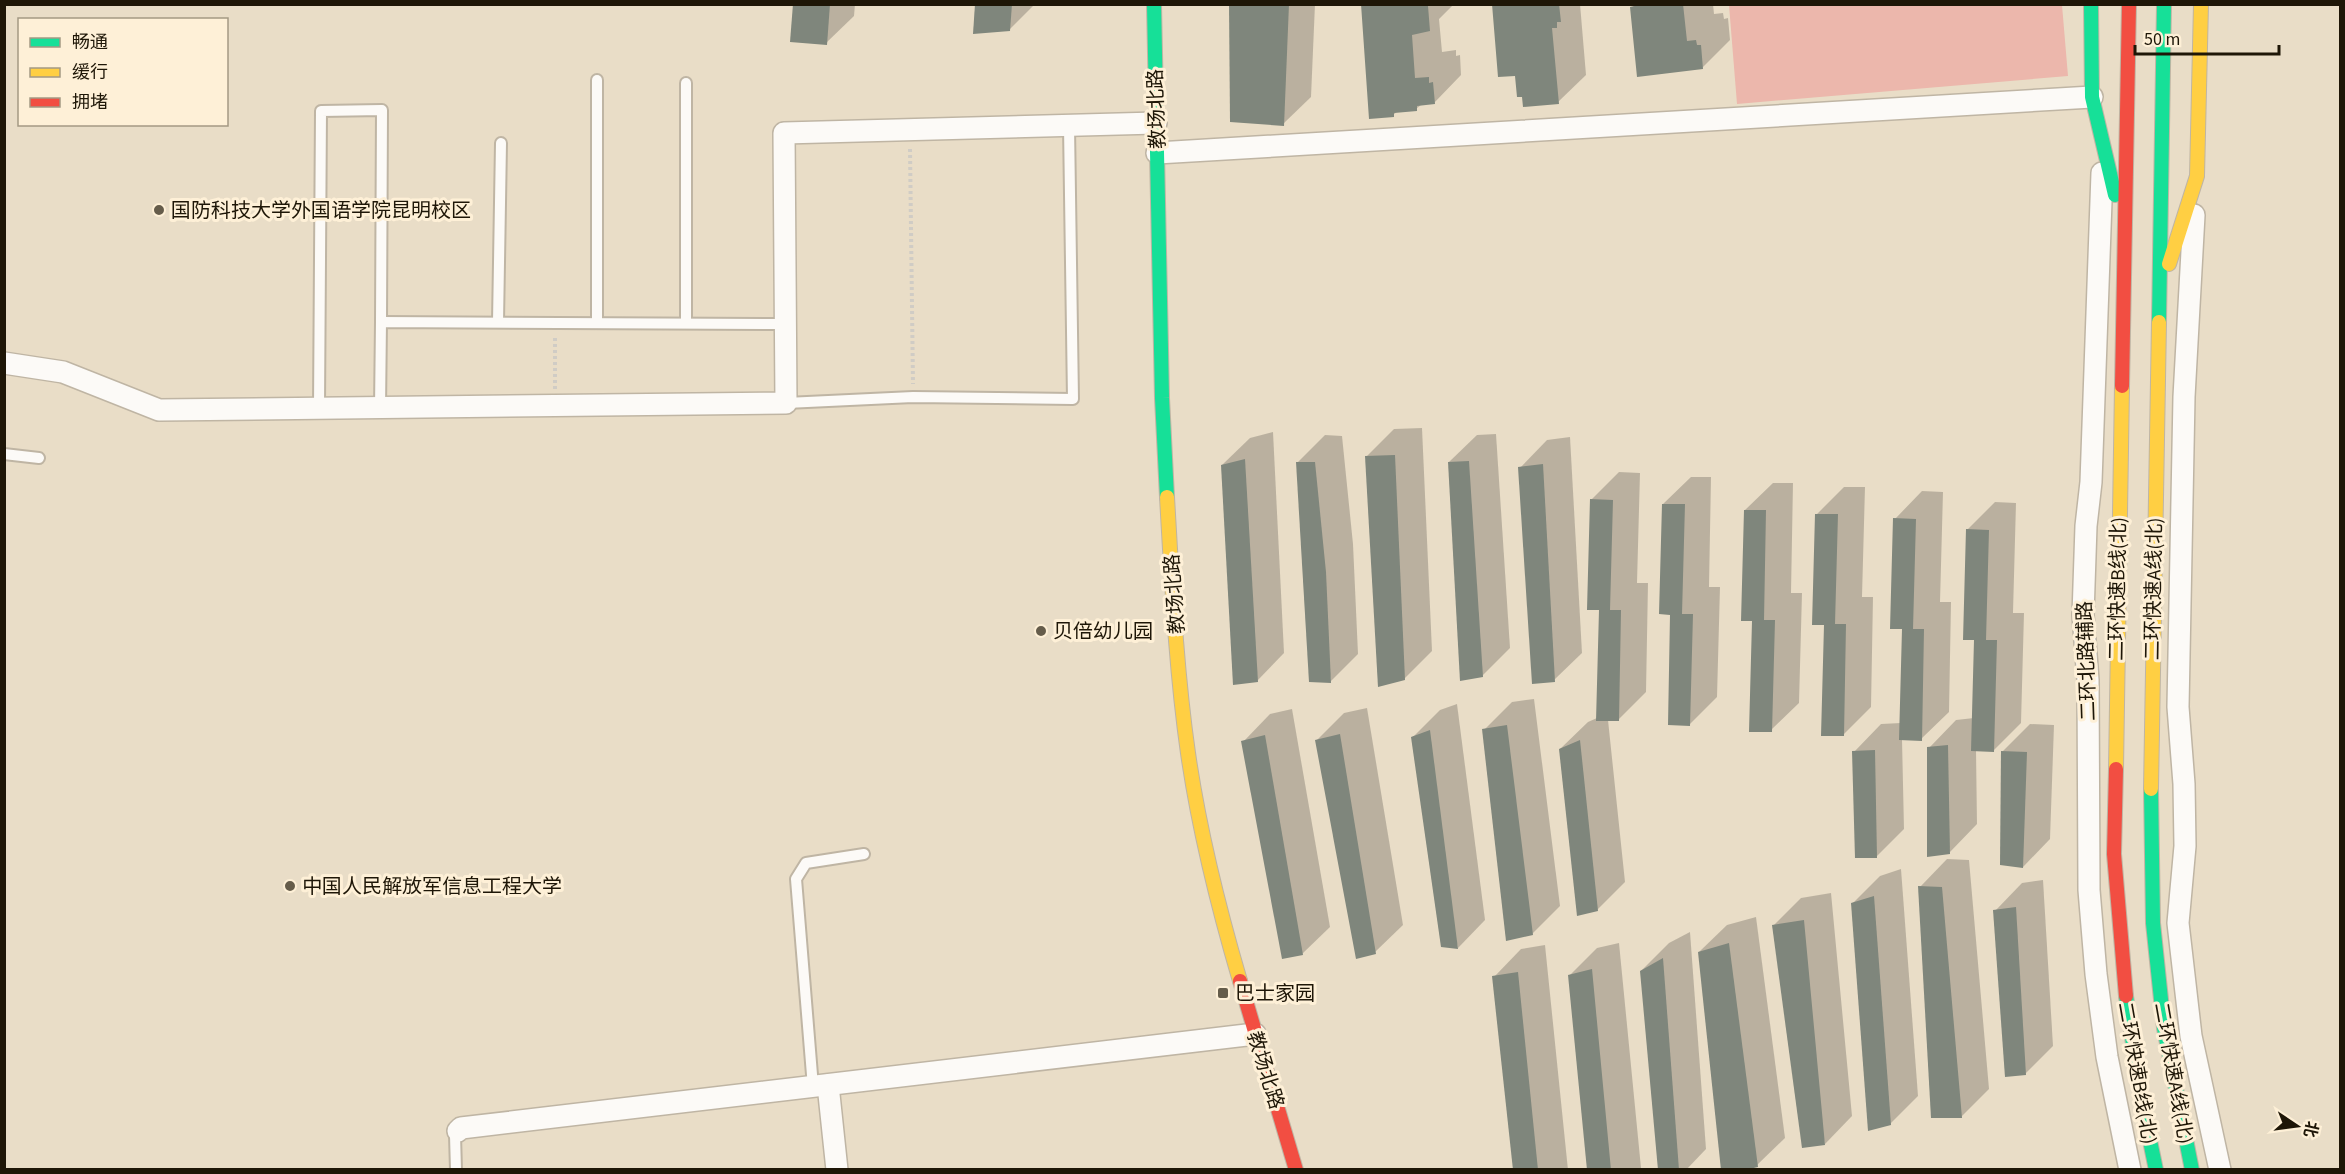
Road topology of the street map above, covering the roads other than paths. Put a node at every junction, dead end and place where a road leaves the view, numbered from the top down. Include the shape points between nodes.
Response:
1 (1155, 4) edge
2 (2091, 4) edge
3 (2129, 4) edge
4 (2164, 4) edge
5 (2201, 4) edge
6 (597, 80) dead end
7 (686, 83) dead end
8 (2092, 97) junction
9 (1156, 123) junction
10 (1069, 126) junction
11 (501, 143) dead end
12 (2102, 149) junction
13 (1157, 153) junction
14 (2197, 176) junction
15 (2124, 231) junction
16 (2157, 300) junction
17 (597, 321) junction
18 (381, 322) junction
19 (498, 322) junction
20 (686, 323) junction
21 (786, 324) junction
22 (4, 363) edge
23 (786, 403) junction
24 (319, 407) junction
25 (380, 408) junction
26 (4, 454) edge
27 (39, 458) dead end
28 (864, 854) dead end
29 (1255, 1034) junction
30 (820, 1086) junction
31 (458, 1131) joint
32 (456, 1170) edge
33 (837, 1170) edge
34 (1296, 1170) edge
35 (2130, 1170) edge
36 (2156, 1170) edge
37 (2192, 1170) edge
38 (2220, 1170) edge

1 - 9 main road, 教场北路
2 - 8 main road
3 - 15 main road, 二环快速B线(北)
4 - 16 main road, 二环快速A线(北)
5 - 14 main road
6 - 17 lane
7 - 20 lane
8 - 12 main road
8 - 13 street
9 - 10 street
9 - 13 main road, 教场北路
10 - 21 street via 784,133
10 - 23 lane via 1072,399 913,397
11 - 19 lane
12 - 15 main road
12 - 35 street, 二环北路辅路 via 2083,615 2088,680 2089,890 2107,1057
13 - 29 main road, 教场北路 via 1163,410 1173,598 1188,753 1215,895
14 - 16 main road
14 - 38 street via 2184,409 2178,707 2185,846 2178,923 2190,1036
15 - 36 main road, 二环快速B线(北) via 2114,854 2132,1057
16 - 37 main road, 二环快速A线(北) via 2150,767 2153,923 2164,1028
17 - 19 lane
17 - 20 lane
18 - 19 lane
18 - 24 lane via 382,110 321,111
18 - 25 lane
20 - 21 lane
21 - 23 street
22 - 24 street via 63,372 159,410
23 - 25 street
24 - 25 street
26 - 27 lane
28 - 30 lane via 806,863 796,879
29 - 30 street
29 - 34 main road, 教场北路
30 - 31 street
30 - 33 street
31 - 32 lane

